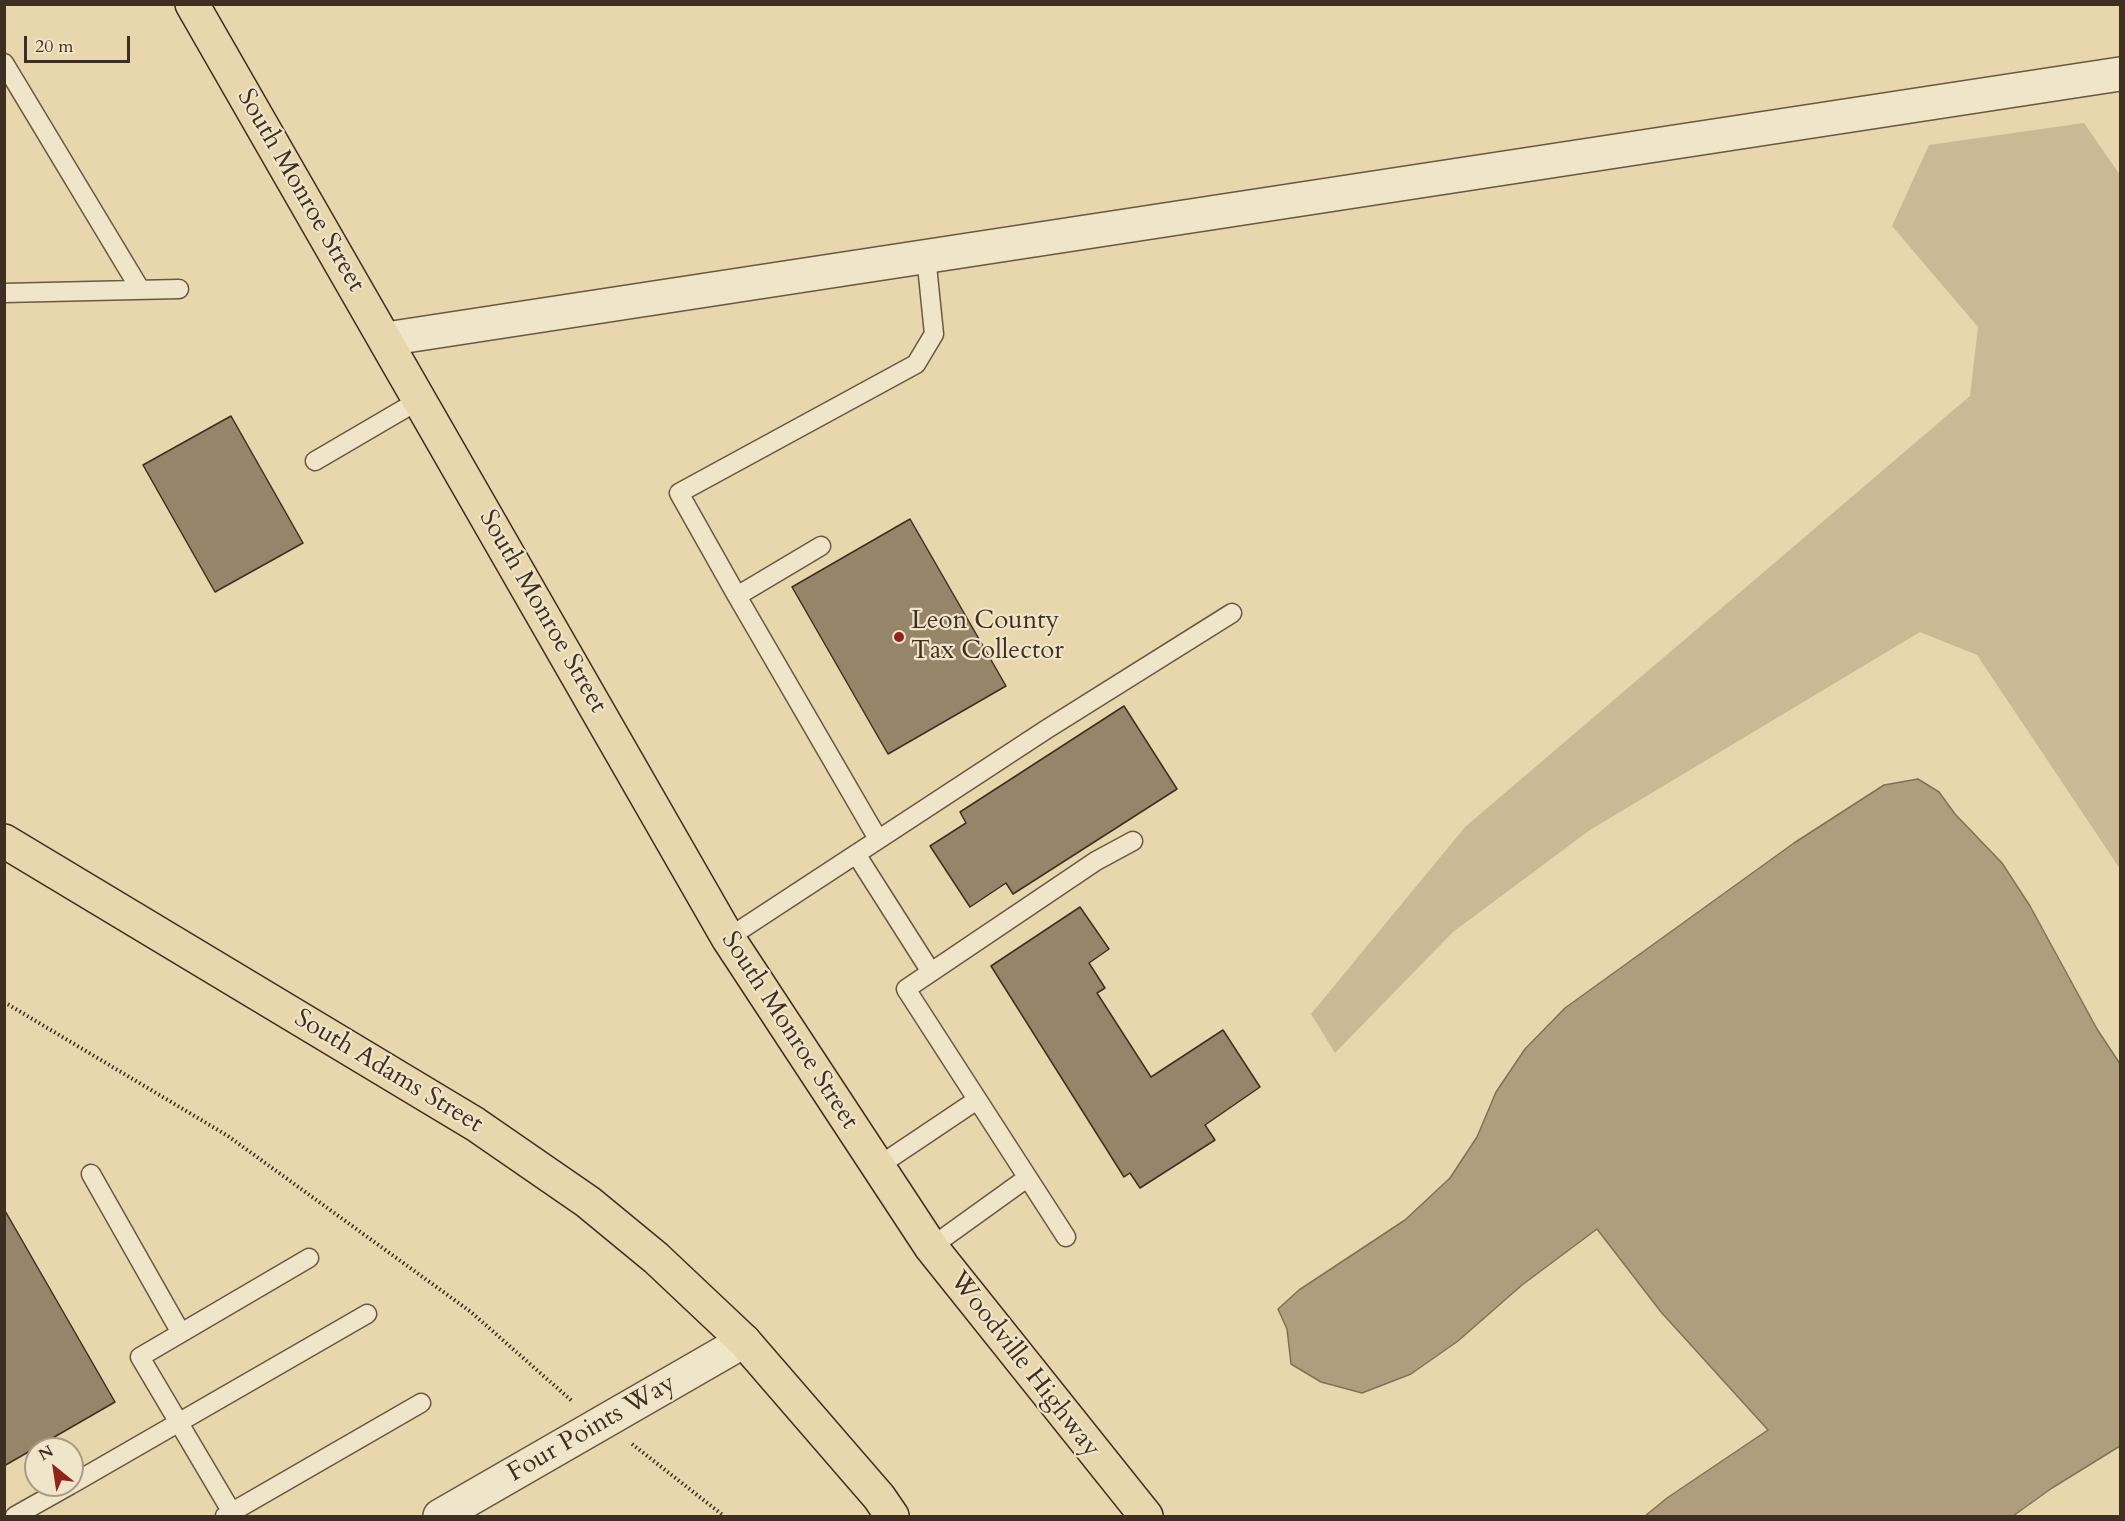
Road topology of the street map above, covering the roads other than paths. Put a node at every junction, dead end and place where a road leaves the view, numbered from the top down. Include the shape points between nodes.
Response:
1 (192, 4) edge
2 (4, 63) edge
3 (2121, 74) edge
4 (926, 256) junction
5 (140, 289) junction
6 (179, 289) dead end
7 (4, 292) edge
8 (386, 339) junction
9 (421, 399) junction
10 (315, 461) dead end
11 (821, 546) dead end
12 (737, 596) junction
13 (1232, 613) dead end
14 (878, 839) junction
15 (4, 841) edge
16 (1132, 841) dead end
17 (855, 854) junction
18 (728, 938) junction
19 (931, 972) junction
20 (977, 1100) junction
21 (877, 1167) junction
22 (91, 1174) dead end
23 (1027, 1178) junction
24 (907, 1211) joint
25 (1066, 1237) dead end
26 (931, 1247) junction
27 (309, 1258) dead end
28 (367, 1314) dead end
29 (182, 1333) junction
30 (744, 1341) junction
31 (421, 1403) dead end
32 (178, 1423) junction
33 (84, 1477) edge
34 (48, 1497) edge
35 (230, 1515) edge
36 (15, 1516) edge
37 (440, 1516) edge
38 (892, 1516) edge
39 (1146, 1516) edge

1 - 8 main road, South Monroe Street
2 - 5 lane
3 - 4 street
4 - 8 street
4 - 12 lane via 934,334 916,364 680,493
5 - 6 lane
5 - 7 lane
8 - 9 main road, South Monroe Street
9 - 10 lane
9 - 18 main road, South Monroe Street
11 - 12 lane
12 - 14 lane
13 - 14 lane
14 - 17 lane
15 - 30 main road, South Adams Street via 475,1124 588,1202 656,1258
16 - 19 lane
17 - 18 lane
17 - 19 lane
18 - 21 main road, South Monroe Street
19 - 20 lane via 906,989
20 - 21 lane
20 - 23 lane
21 - 24 main road, South Monroe Street
22 - 29 lane
23 - 25 lane
23 - 26 lane
24 - 26 main road, Woodville Highway
26 - 39 main road, Woodville Highway
27 - 29 lane
28 - 32 lane
29 - 32 lane via 140,1358
30 - 37 street, Four Points Way
30 - 38 main road, South Adams Street
31 - 35 lane
32 - 33 lane
32 - 35 lane
34 - 36 lane

